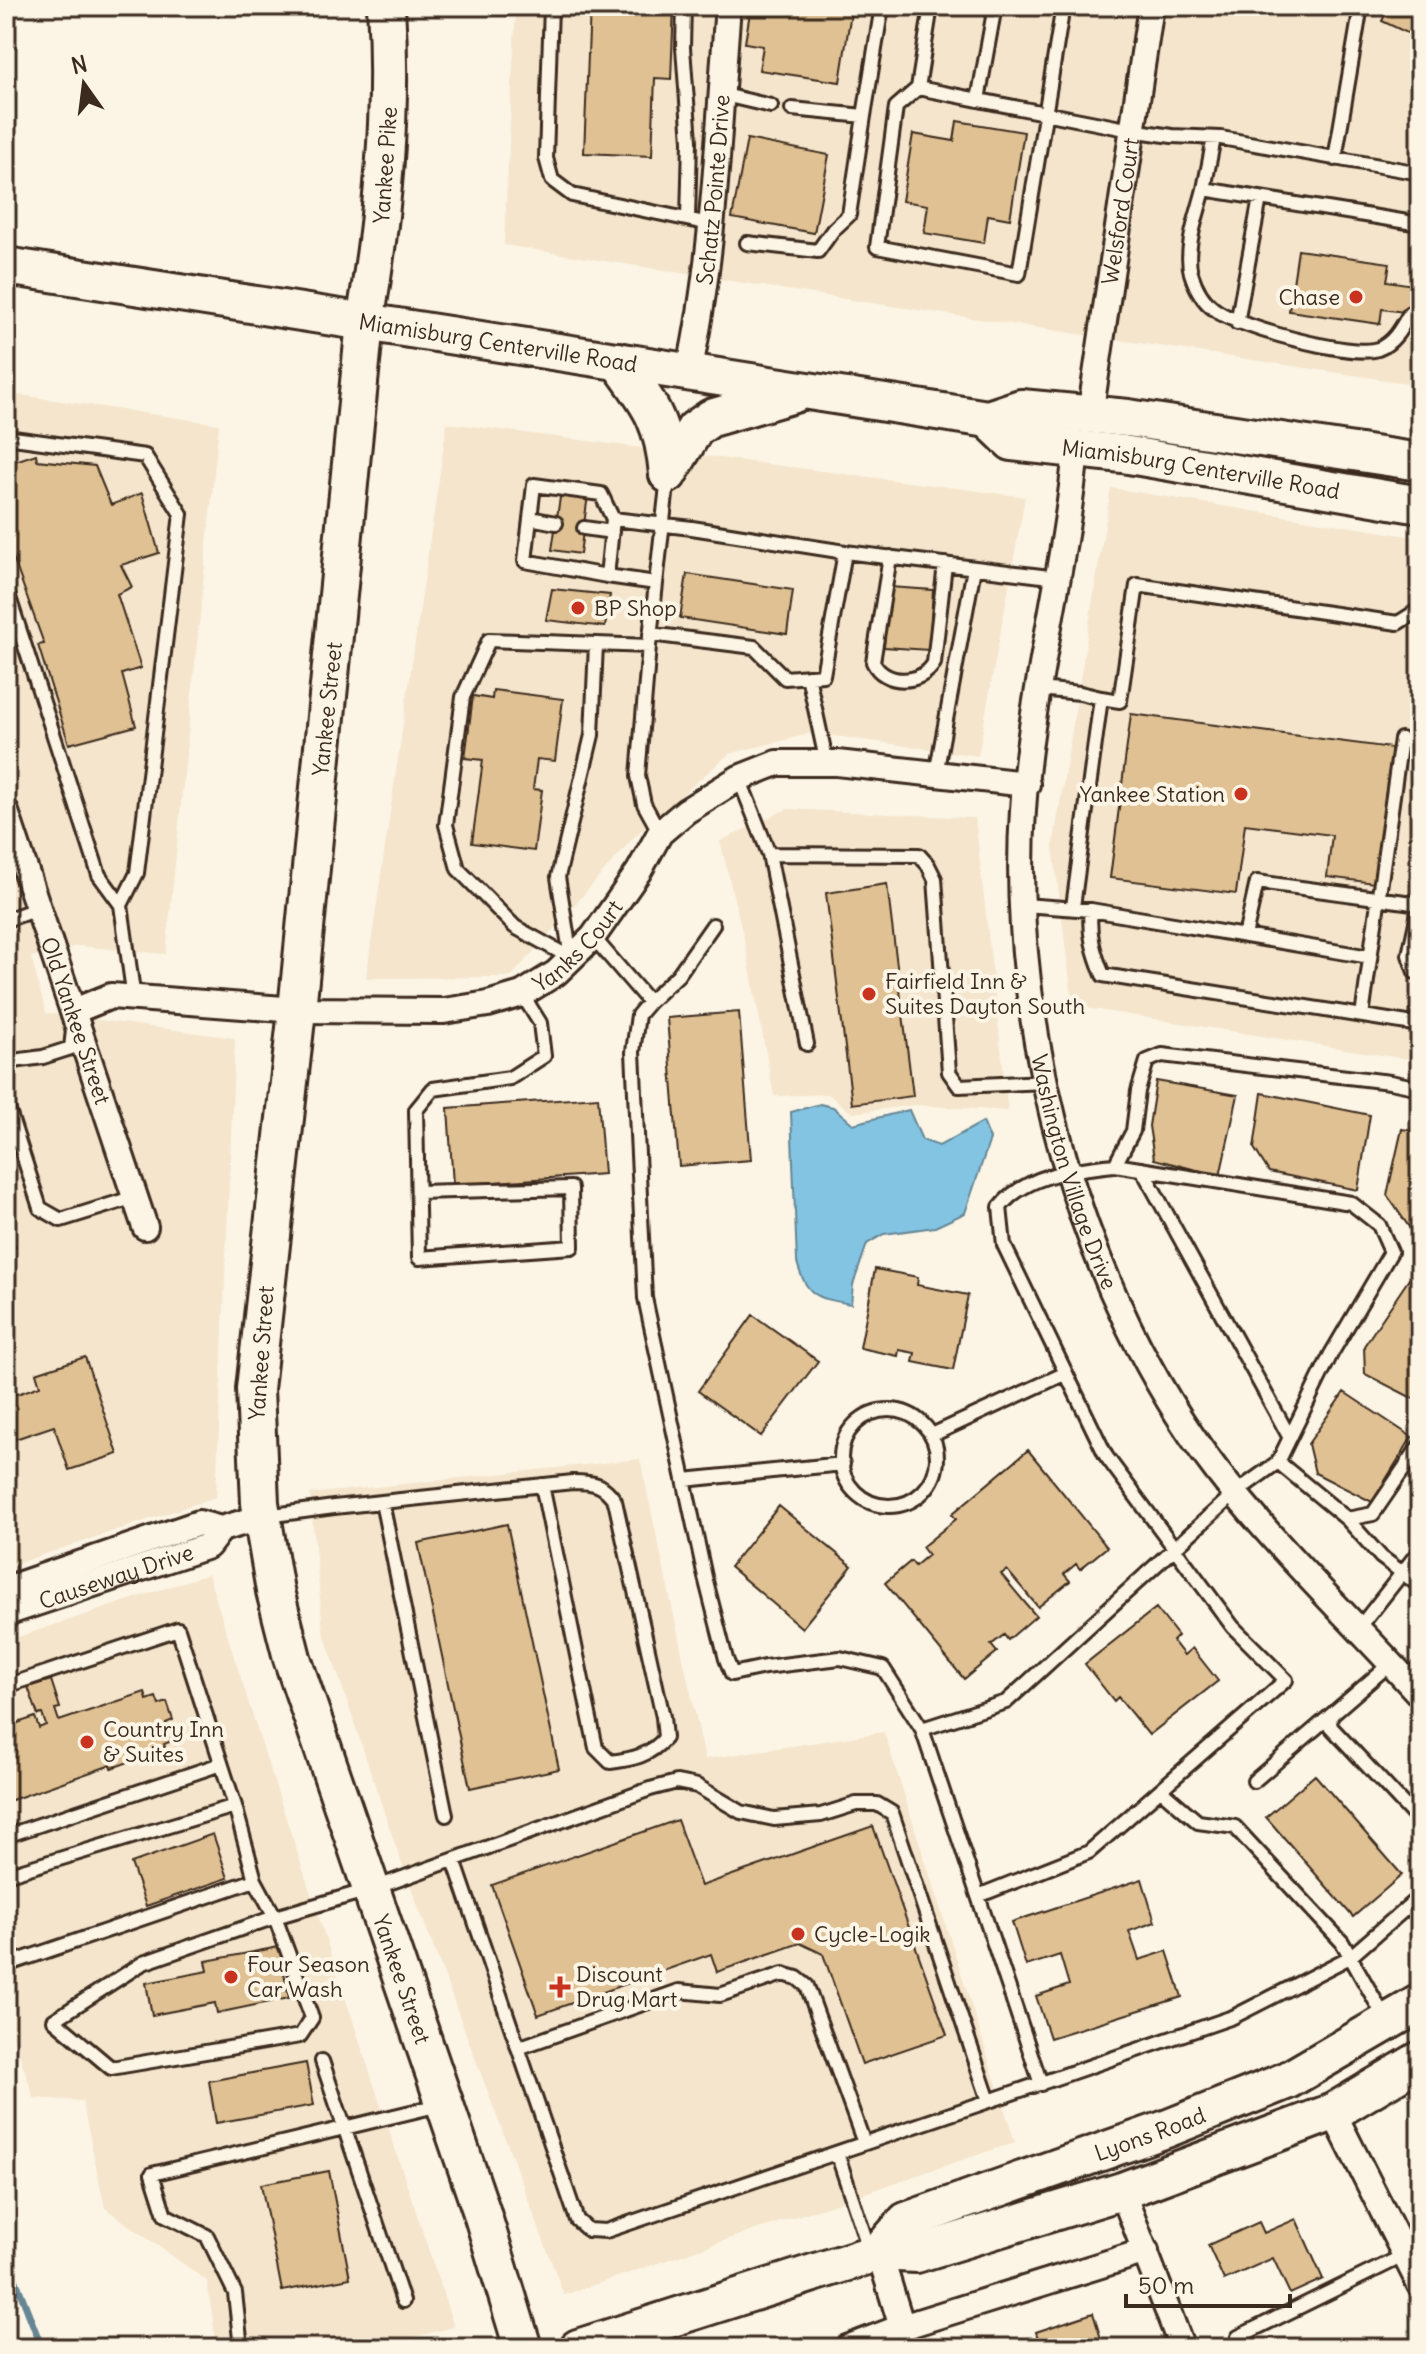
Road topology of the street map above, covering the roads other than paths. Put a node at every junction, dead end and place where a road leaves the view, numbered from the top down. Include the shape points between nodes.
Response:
1 (386, 6) edge
2 (551, 6) edge
3 (684, 6) edge
4 (728, 6) edge
5 (882, 6) edge
6 (931, 6) edge
7 (995, 6) edge
8 (1063, 6) edge
9 (1151, 6) edge
10 (1361, 6) edge
11 (918, 88) junction
12 (720, 94) junction
13 (978, 100) junction
14 (771, 106) dead end
15 (792, 109) dead end
16 (1045, 113) junction
17 (864, 116) junction
18 (1131, 130) junction
19 (1214, 138) junction
20 (1335, 159) junction
21 (1420, 173) edge
22 (1204, 189) junction
23 (1260, 198) junction
24 (699, 222) junction
25 (1420, 224) edge
26 (747, 243) dead end
27 (6, 266) edge
28 (1410, 313) dead end
29 (365, 322) junction
30 (1237, 323) junction
31 (618, 361) junction
32 (689, 372) junction
33 (804, 389) junction
34 (1090, 415) junction
35 (992, 423) junction
36 (1163, 423) junction
37 (6, 437) edge
38 (1076, 450) junction
39 (1420, 462) edge
40 (668, 474) junction
41 (1420, 505) edge
42 (530, 518) junction
43 (556, 523) dead end
44 (613, 526) junction
45 (663, 526) junction
46 (584, 528) dead end
47 (845, 552) junction
48 (890, 557) junction
49 (945, 564) junction
50 (974, 568) junction
51 (607, 576) junction
52 (1058, 578) junction
53 (656, 583) junction
54 (6, 588) edge
55 (1420, 609) edge
56 (650, 640) junction
57 (596, 644) junction
58 (808, 676) junction
59 (1039, 689) junction
60 (1101, 698) junction
61 (1401, 739) dead end
62 (827, 764) junction
63 (936, 774) junction
64 (739, 778) junction
65 (1027, 784) junction
66 (6, 812) edge
67 (660, 833) junction
68 (769, 854) junction
69 (1380, 900) junction
70 (1420, 904) edge
71 (121, 905) junction
72 (1024, 905) junction
73 (1073, 907) junction
74 (39, 908) junction
75 (1091, 910) junction
76 (6, 920) edge
77 (713, 925) dead end
78 (1245, 936) junction
79 (593, 937) junction
80 (1370, 957) junction
81 (571, 958) junction
82 (1420, 973) edge
83 (522, 994) junction
84 (134, 999) junction
85 (649, 1002) junction
86 (297, 1010) junction
87 (74, 1011) junction
88 (1362, 1016) junction
89 (1420, 1025) edge
90 (807, 1044) dead end
91 (6, 1062) edge
92 (1046, 1082) junction
93 (1420, 1088) edge
94 (6, 1102) edge
95 (1115, 1165) junction
96 (1142, 1169) junction
97 (1068, 1170) junction
98 (418, 1192) junction
99 (135, 1197) junction
100 (145, 1227) dead end
101 (1066, 1373) junction
102 (932, 1435) junction
103 (1290, 1438) junction
104 (1420, 1445) edge
105 (1278, 1462) junction
106 (843, 1464) junction
107 (684, 1480) junction
108 (542, 1485) junction
109 (1235, 1493) junction
110 (382, 1502) junction
111 (262, 1517) junction
112 (1347, 1519) junction
113 (221, 1529) junction
114 (1174, 1548) junction
115 (1420, 1550) edge
116 (1401, 1574) junction
117 (1420, 1586) edge
118 (6, 1589) edge
119 (6, 1613) edge
120 (1359, 1628) junction
121 (1391, 1663) junction
122 (6, 1686) edge
123 (1420, 1695) edge
124 (1331, 1715) junction
125 (922, 1729) junction
126 (221, 1764) junction
127 (1254, 1781) dead end
128 (1161, 1790) junction
129 (235, 1806) junction
130 (446, 1815) dead end
131 (1420, 1822) edge
132 (6, 1836) edge
133 (454, 1860) junction
134 (6, 1875) edge
135 (255, 1880) junction
136 (372, 1889) junction
137 (978, 1896) junction
138 (1420, 1896) edge
139 (275, 1917) junction
140 (1350, 1957) junction
141 (6, 1965) edge
142 (1420, 2003) edge
143 (1387, 2023) junction
144 (518, 2048) junction
145 (1420, 2060) edge
146 (322, 2061) dead end
147 (1041, 2084) junction
148 (989, 2101) junction
149 (444, 2104) junction
150 (1333, 2112) junction
151 (345, 2128) junction
152 (864, 2143) junction
153 (837, 2153) junction
154 (1122, 2191) junction
155 (1146, 2251) junction
156 (875, 2253) junction
157 (1412, 2254) edge
158 (1420, 2285) edge
159 (403, 2301) dead end
160 (902, 2327) junction
161 (1238, 2337) dead end
162 (241, 2348) edge
163 (523, 2348) edge
164 (578, 2348) edge
165 (847, 2348) edge
166 (1182, 2348) edge

1 - 29 main road, Yankee Pike via 389,117 381,228
2 - 24 lane via 546,158 552,180 572,195
3 - 24 lane
4 - 12 street, Schatz Pointe Drive
5 - 17 lane
6 - 11 lane
7 - 13 lane
8 - 16 lane
9 - 18 street, Welsford Court
10 - 20 lane
11 - 13 lane
11 - 16 lane via 896,107 877,247 1019,274
12 - 14 lane
12 - 24 street, Schatz Pointe Drive
13 - 16 lane
15 - 17 lane
16 - 18 lane
17 - 26 lane via 849,215 818,251
18 - 19 lane
18 - 34 street, Welsford Court
19 - 20 lane
19 - 22 lane
20 - 21 lane
22 - 23 lane
22 - 30 lane via 1191,274 1212,308
23 - 25 lane
23 - 30 lane
24 - 32 street, Schatz Pointe Drive via 700,321
27 - 29 main road, Miamisburg Centerville Road
28 - 30 lane via 1390,342 1349,352
29 - 31 main road, Miamisburg Centerville Road
29 - 86 main road, Yankee Street
31 - 32 main road, Miamisburg Centerville Road
31 - 40 main road via 653,410 665,441
32 - 33 main road, Miamisburg Centerville Road
33 - 35 main road, Miamisburg Centerville Road
33 - 40 main road via 711,418 695,429
34 - 35 main road, Miamisburg Centerville Road via 1021,408
34 - 36 main road, Miamisburg Centerville Road
35 - 38 main road, Miamisburg Centerville Road via 1012,442
36 - 38 main road via 1136,437 1082,439
36 - 39 main road, Miamisburg Centerville Road
37 - 71 lane via 145,456 181,514 137,873
38 - 41 main road, Miamisburg Centerville Road
38 - 52 street, Washington Village Drive
40 - 45 lane
42 - 43 lane
42 - 44 lane via 534,485 601,494
42 - 51 lane via 525,561
44 - 45 lane
44 - 46 lane
44 - 51 lane
45 - 47 lane
45 - 53 lane
47 - 48 lane
47 - 58 lane via 823,675
48 - 49 lane
48 - 49 lane via 873,662 883,674 904,679 919,678 934,663
49 - 50 lane
50 - 52 lane
50 - 63 lane
51 - 53 lane
52 - 59 street, Washington Village Drive
53 - 56 lane
54 - 71 lane via 99,875
55 - 60 lane via 1398,623 1137,585 1120,701
56 - 57 lane
56 - 58 lane via 754,647 785,678
56 - 67 lane via 638,776 644,804
57 - 81 lane via 592,735 558,877
57 - 81 lane via 489,640 463,697 446,825 458,869 515,927
58 - 62 lane
59 - 60 lane
59 - 65 street, Washington Village Drive
60 - 73 lane
61 - 69 lane
62 - 63 street, Yanks Court
62 - 64 street, Yanks Court via 777,763
63 - 65 street, Yanks Court
64 - 67 street, Yanks Court
64 - 68 lane
65 - 72 street, Washington Village Drive
66 - 74 street, Old Yankee Street
67 - 79 street, Yanks Court
68 - 90 lane
68 - 92 lane via 919,855 935,879 949,1072 959,1086
69 - 70 lane
69 - 78 lane via 1257,882
69 - 80 lane
70 - 82 lane via 1409,955
71 - 84 lane
72 - 73 lane
72 - 92 street, Washington Village Drive
73 - 75 lane
74 - 76 lane
74 - 87 street, Old Yankee Street
75 - 78 lane
75 - 88 lane via 1094,951 1103,975
77 - 85 lane via 678,975
78 - 80 lane
79 - 81 street, Yanks Court
79 - 85 lane
80 - 88 lane
81 - 83 street, Yanks Court
83 - 86 street, Yanks Court via 444,1011
83 - 98 lane via 540,1023 544,1056 510,1078 433,1089 416,1110
84 - 86 street, Yanks Court
84 - 87 street, Yanks Court via 111,996
85 - 107 lane via 638,1015 633,1052 645,1298
86 - 111 main road, Yankee Street via 255,1389
87 - 91 lane via 71,1048
87 - 99 street, Old Yankee Street
88 - 89 lane
92 - 97 street, Washington Village Drive
93 - 95 lane via 1162,1055 1147,1061 1133,1131
94 - 99 lane via 40,1208 61,1220
95 - 96 lane
95 - 97 lane
96 - 103 lane
96 - 103 lane via 1351,1203 1379,1225 1391,1252 1331,1354
97 - 101 lane via 1020,1189 1000,1207 999,1217 1004,1245
97 - 109 street, Washington Village Drive via 1096,1249 1148,1364
98 - 98 lane via 419,1258 572,1247 571,1188
99 - 100 street, Old Yankee Street
101 - 102 lane
101 - 114 lane via 1106,1456
102 - 106 lane via 906,1413 871,1414 848,1432
102 - 106 lane via 937,1461 932,1481 910,1501 888,1506 870,1502 845,1478
103 - 105 lane
104 - 112 lane via 1373,1514
105 - 109 lane
105 - 112 lane
106 - 107 lane
107 - 125 lane via 732,1674 840,1658 883,1668
108 - 108 lane via 592,1482 606,1487 615,1501 663,1717 665,1738 654,1751 610,1762 596,1748
108 - 110 lane
109 - 114 lane
109 - 120 street, Washington Village Drive
110 - 111 lane
110 - 130 lane
111 - 113 street, Causeway Drive
111 - 136 main road, Yankee Street via 292,1658
112 - 116 lane
113 - 118 street, Causeway Drive via 199,1523
113 - 119 street, Causeway Drive via 208,1546
114 - 125 lane via 1006,1702
114 - 128 lane via 1233,1627 1286,1680
115 - 116 lane
116 - 117 lane
116 - 120 lane
120 - 121 street, Washington Village Drive
121 - 123 street, Washington Village Drive
121 - 124 lane
122 - 126 lane via 178,1629
124 - 127 lane
124 - 131 lane via 1330,1726
125 - 137 lane
126 - 129 lane
126 - 132 lane
128 - 137 lane via 1089,1852
128 - 140 lane via 1198,1822 1235,1827
129 - 134 lane
129 - 135 lane
133 - 136 lane
133 - 144 lane
133 - 148 lane via 677,1782 697,1786 741,1812 774,1819 877,1804 892,1813
135 - 139 lane
135 - 141 lane
136 - 139 lane
136 - 149 main road, Yankee Street
137 - 147 lane
138 - 140 lane
139 - 139 lane via 143,1963 54,2020 111,2068 300,2036 312,2018
140 - 143 lane
140 - 147 lane via 1233,2017
142 - 143 main road, Lyons Road
143 - 156 main road, Lyons Road via 1288,2080 906,2221
144 - 152 lane via 679,1991 720,1995 783,1974 807,1986
144 - 153 lane via 577,2220 588,2230 606,2231
145 - 150 main road, Lyons Road
146 - 151 lane
147 - 148 lane
148 - 152 lane
149 - 151 lane
149 - 163 main road, Yankee Street
150 - 154 main road, Lyons Road
150 - 157 street
151 - 159 lane
151 - 162 lane via 152,2174 165,2215 207,2236 235,2293
152 - 153 lane
153 - 156 lane
154 - 155 street
154 - 156 main road, Lyons Road via 916,2254
155 - 160 street
155 - 166 street
156 - 160 street
156 - 164 main road, Lyons Road
157 - 158 street
157 - 161 lane
160 - 165 street

